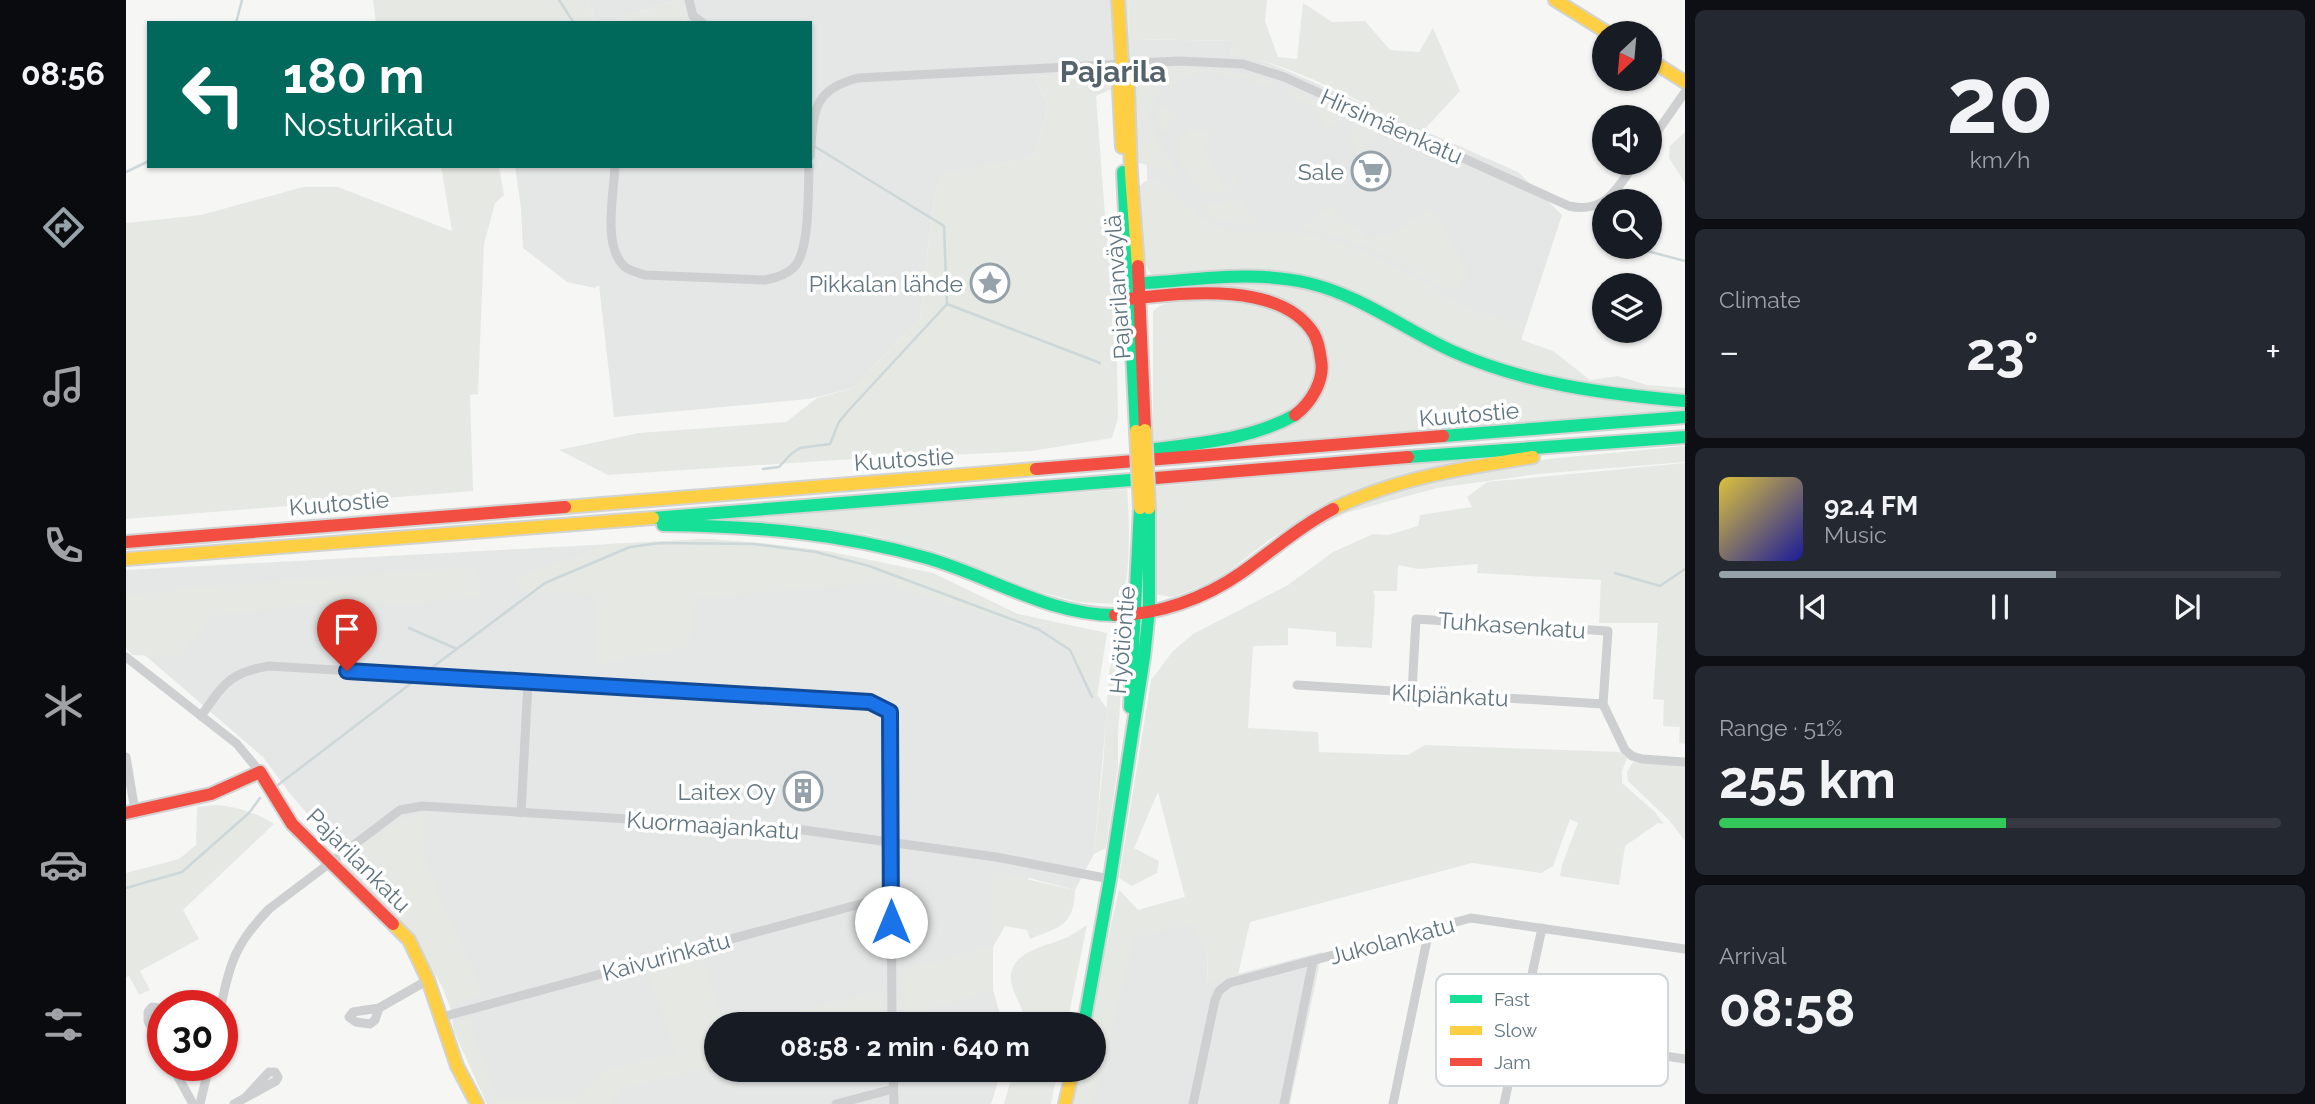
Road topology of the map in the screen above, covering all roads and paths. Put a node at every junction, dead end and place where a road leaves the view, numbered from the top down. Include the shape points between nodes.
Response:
1 (689, 0) edge
2 (1118, 0) edge
3 (1555, 0) edge
4 (691, 20) edge
5 (1592, 23) edge
6 (1122, 64) junction
7 (1662, 68) edge
8 (1685, 82) edge
9 (812, 92) edge
10 (1685, 92) edge
11 (820, 97) junction
12 (1662, 125) edge
13 (812, 135) edge
14 (615, 168) edge
15 (810, 168) edge
16 (1627, 175) edge
17 (1134, 291) junction
18 (1685, 401) edge
19 (1685, 417) edge
20 (1685, 437) edge
21 (1643, 441) junction
22 (789, 489) junction
23 (1144, 508) joint
24 (440, 535) junction
25 (126, 542) edge
26 (126, 559) edge
27 (1143, 612) junction
28 (126, 657) edge
29 (528, 683) junction
30 (1297, 685) dead end
31 (1412, 692) junction
32 (1603, 704) junction
33 (201, 716) junction
34 (126, 757) edge
35 (1685, 762) edge
36 (260, 772) junction
37 (131, 812) edge
38 (521, 813) junction
39 (892, 842) junction
40 (330, 863) junction
41 (1110, 878) junction
42 (890, 896) junction
43 (1542, 928) junction
44 (1429, 930) junction
45 (1685, 949) edge
46 (1313, 961) junction
47 (1532, 974) edge
48 (428, 980) junction
49 (224, 990) edge
50 (379, 1008) dead end
51 (892, 1012) edge
52 (1086, 1012) edge
53 (442, 1017) junction
54 (180, 1081) edge
55 (205, 1081) edge
56 (893, 1082) edge
57 (1070, 1082) edge
58 (1508, 1086) edge
59 (893, 1089) junction
60 (245, 1098) dead end
61 (193, 1104) edge
62 (200, 1104) edge
63 (234, 1104) edge
64 (477, 1104) edge
65 (836, 1104) edge
66 (894, 1104) edge
67 (1065, 1104) edge
68 (1193, 1104) edge
69 (1284, 1104) edge
70 (1394, 1104) edge
71 (1504, 1104) edge

1 - 4 street
2 - 6 main road, Pajarilanväylä
3 - 5 main road
6 - 11 street, Hirsimäenkatu via 858,78 830,88
6 - 16 street, Hirsimäenkatu via 1217,61 1253,67 1569,206 1600,206
6 - 17 main road, Pajarilanväylä via 1128,88
7 - 8 main road
9 - 11 street
10 - 12 street
11 - 13 street
14 - 15 street via 611,243 627,269 645,275 765,280 780,277 796,265 803,247
17 - 18 main road via 1247,278 1307,283 1344,296 1455,352 1527,379 1613,396
17 - 22 main road via 1240,295 1291,311 1312,330 1319,346 1322,365 1310,401 1292,417 1229,438
17 - 23 main road, Pajarilanväylä, bridge
19 - 22 main road, Kuutostie
20 - 21 main road, Kuutostie
21 - 24 main road, Kuutostie
21 - 27 main road via 1447,471 1372,492 1303,527 1226,582
22 - 25 main road, Kuutostie
23 - 27 main road, Hyötiöntie
24 - 26 main road, Kuutostie
24 - 27 main road via 618,525 792,530 889,547 1069,610 1122,615
27 - 41 main road, Hyötiöntie
28 - 33 street, Pajarilankatu
29 - 33 street via 269,666 234,677
29 - 38 street
29 - 39 street via 870,702 890,712
30 - 31 street, Kilpiänkatu
31 - 32 street, Kilpiänkatu
31 - 32 street, Tuhkasenkatu via 1416,619 1608,631
32 - 35 street via 1632,756
33 - 36 street, Pajarilankatu via 237,744
34 - 37 street
36 - 37 main road via 218,793
36 - 40 main road, Pajarilankatu via 292,824
38 - 39 street, Kuormaajankatu via 803,830
38 - 40 street, Kuormaajankatu via 411,807 400,810
39 - 41 street, Kuormaajankatu
39 - 42 street
40 - 48 main road, Pajarilankatu via 409,940
40 - 49 street, Kuormaajankatu via 254,925 237,948
41 - 52 main road, Hyötiöntie
42 - 51 street
42 - 53 street, Kaivurinkatu
43 - 44 street, Jukolankatu via 1471,918
43 - 45 street, Jukolankatu
43 - 47 street
44 - 46 street, Jukolankatu
44 - 70 street
46 - 68 street, Jukolankatu via 1229,983 1219,991
46 - 69 street
48 - 50 street
48 - 53 main road, Pajarilankatu
53 - 64 main road, Pajarilankatu via 457,1066
54 - 61 street
55 - 62 street
56 - 59 street
57 - 67 main road
58 - 71 street
59 - 65 street
59 - 66 street
60 - 63 street

